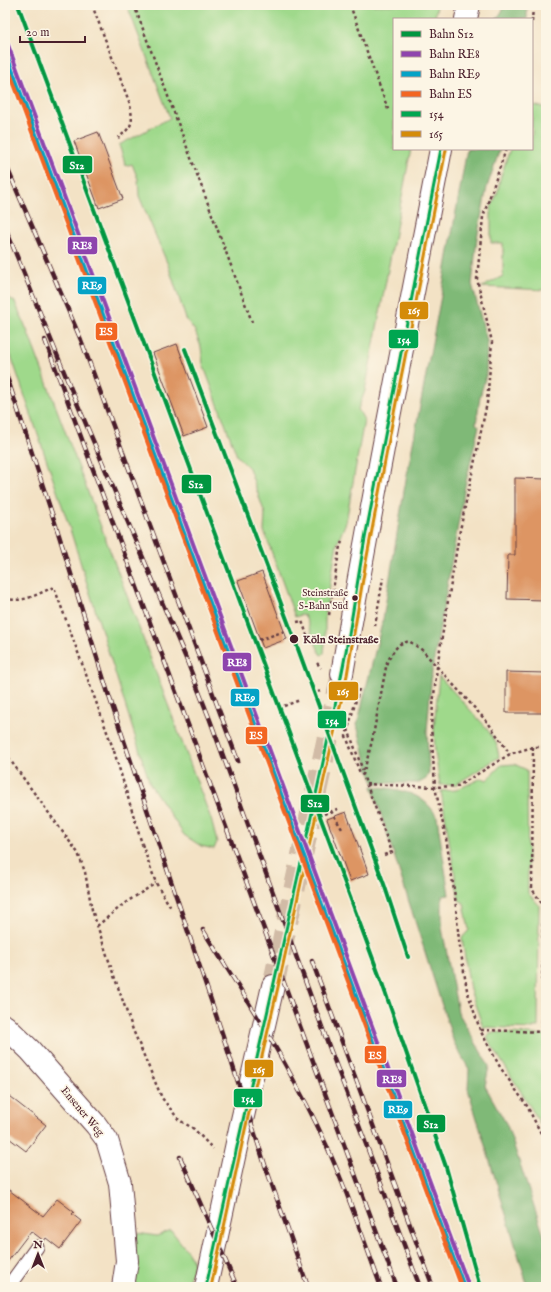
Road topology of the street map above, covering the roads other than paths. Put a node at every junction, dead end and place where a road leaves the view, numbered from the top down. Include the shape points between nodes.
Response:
1 (441, 150) edge
2 (342, 674) tunnel mouth
3 (273, 986) tunnel mouth
4 (5, 1026) edge
5 (37, 1247) dead end
6 (8, 1287) edge
7 (123, 1287) edge
8 (206, 1287) edge

1 - 2 main road via 360,566
3 - 8 main road
4 - 7 main road, Ensener Weg via 30,1050 96,1124 107,1140 120,1183 127,1261
5 - 6 lane

